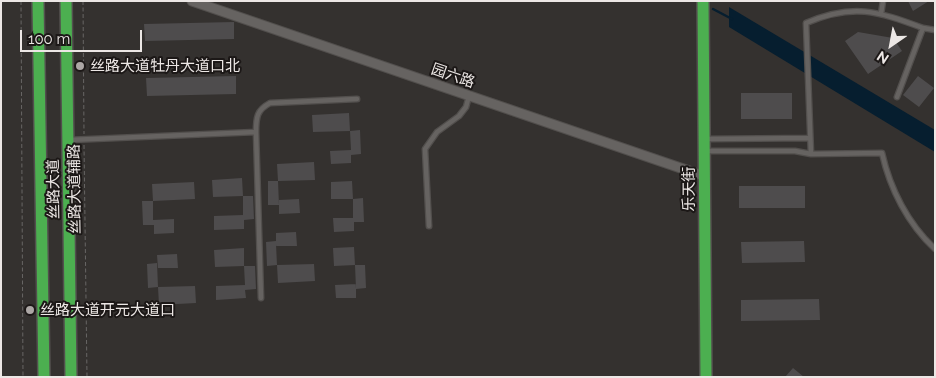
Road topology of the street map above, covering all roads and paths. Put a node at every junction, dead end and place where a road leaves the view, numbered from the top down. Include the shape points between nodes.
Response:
1 (21, 1) edge
2 (38, 1) edge
3 (66, 1) edge
4 (83, 1) edge
5 (192, 1) edge
6 (703, 1) edge
7 (709, 1) edge
8 (883, 1) edge
9 (881, 14) junction
10 (923, 28) junction
11 (935, 30) edge
12 (469, 96) junction
13 (897, 97) dead end
14 (357, 99) dead end
15 (256, 132) junction
16 (84, 138) junction
17 (810, 138) junction
18 (707, 139) junction
19 (68, 140) junction
20 (707, 151) junction
21 (811, 154) junction
22 (704, 176) junction
23 (428, 226) dead end
24 (935, 249) edge
25 (261, 298) dead end
26 (23, 377) edge
27 (44, 377) edge
28 (71, 377) edge
29 (87, 377) edge
30 (706, 377) edge
31 (712, 377) edge

1 - 26 path
2 - 27 main road, 丝路大道
3 - 19 main road, 丝路大道
4 - 16 path, 丝路大道辅路
5 - 12 street, 园六路
6 - 18 main road, 乐天街
7 - 18 main road, 乐天街
8 - 9 lane
9 - 10 lane
9 - 17 lane via 859,10 830,13 806,23
10 - 11 lane
10 - 13 lane
12 - 22 street, 园六路
12 - 23 lane via 462,112 437,132 425,149
14 - 15 lane via 270,103 261,108 256,117
15 - 16 lane
15 - 25 lane
16 - 19 lane
16 - 29 path, 丝路大道辅路
17 - 18 lane
17 - 21 lane
18 - 20 main road, 乐天街
19 - 28 main road, 丝路大道
20 - 21 lane via 795,151
20 - 22 main road, 乐天街
20 - 31 main road, 乐天街
21 - 24 lane via 882,153 895,194 924,239
22 - 30 main road, 乐天街

